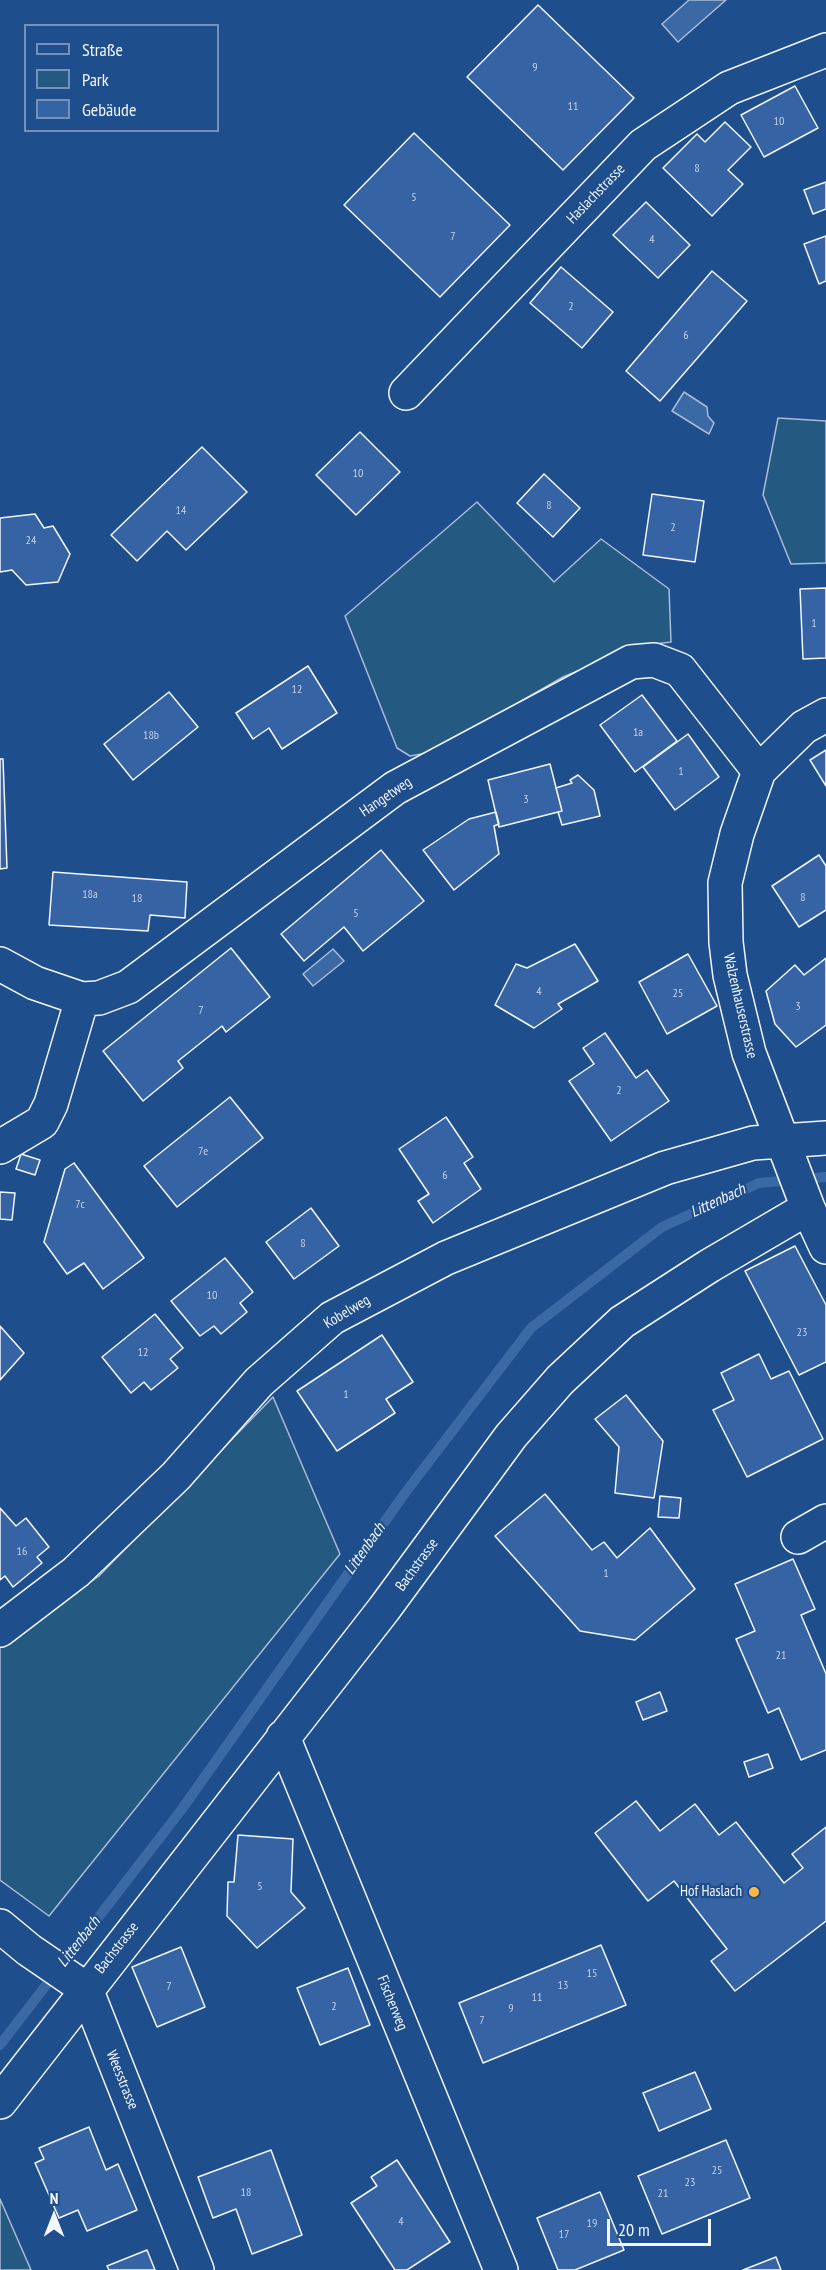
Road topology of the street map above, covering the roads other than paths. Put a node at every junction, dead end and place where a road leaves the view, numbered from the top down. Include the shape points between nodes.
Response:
1 (824, 56) edge
2 (406, 393) dead end
3 (826, 716) edge
4 (759, 771) junction
5 (0, 964) edge
6 (82, 999) junction
7 (826, 1138) edge
8 (0, 1147) edge
9 (787, 1151) junction
10 (805, 1203) junction
11 (826, 1247) edge
12 (0, 1630) edge
13 (284, 1737) junction
14 (10, 1939) edge
15 (80, 1985) junction
16 (0, 2102) edge
17 (197, 2270) edge
18 (501, 2270) edge

1 - 2 street, Haslachstrasse via 729,88 643,145
3 - 4 street, Walzenhauserstrasse via 804,727
4 - 6 street, Hangetweg via 680,670 654,660 631,663 394,788 128,987 99,998
4 - 9 street, Walzenhauserstrasse via 736,834 725,883 726,942 748,1053
5 - 6 street, Hangetweg via 35,983
6 - 8 street via 42,1122
7 - 9 street, Kobelweg
9 - 10 street, Walzenhauserstrasse
9 - 12 street, Kobelweg via 753,1143 665,1168 446,1258 332,1318 259,1382 176,1476 76,1572
10 - 11 street, Walzenhauserstrasse
10 - 13 street, Bachstrasse via 622,1322 560,1380 511,1436
13 - 15 street, Bachstrasse
13 - 18 street, Fischerweg
14 - 15 street
15 - 16 street, Bachstrasse
15 - 17 street, Weesstrasse

